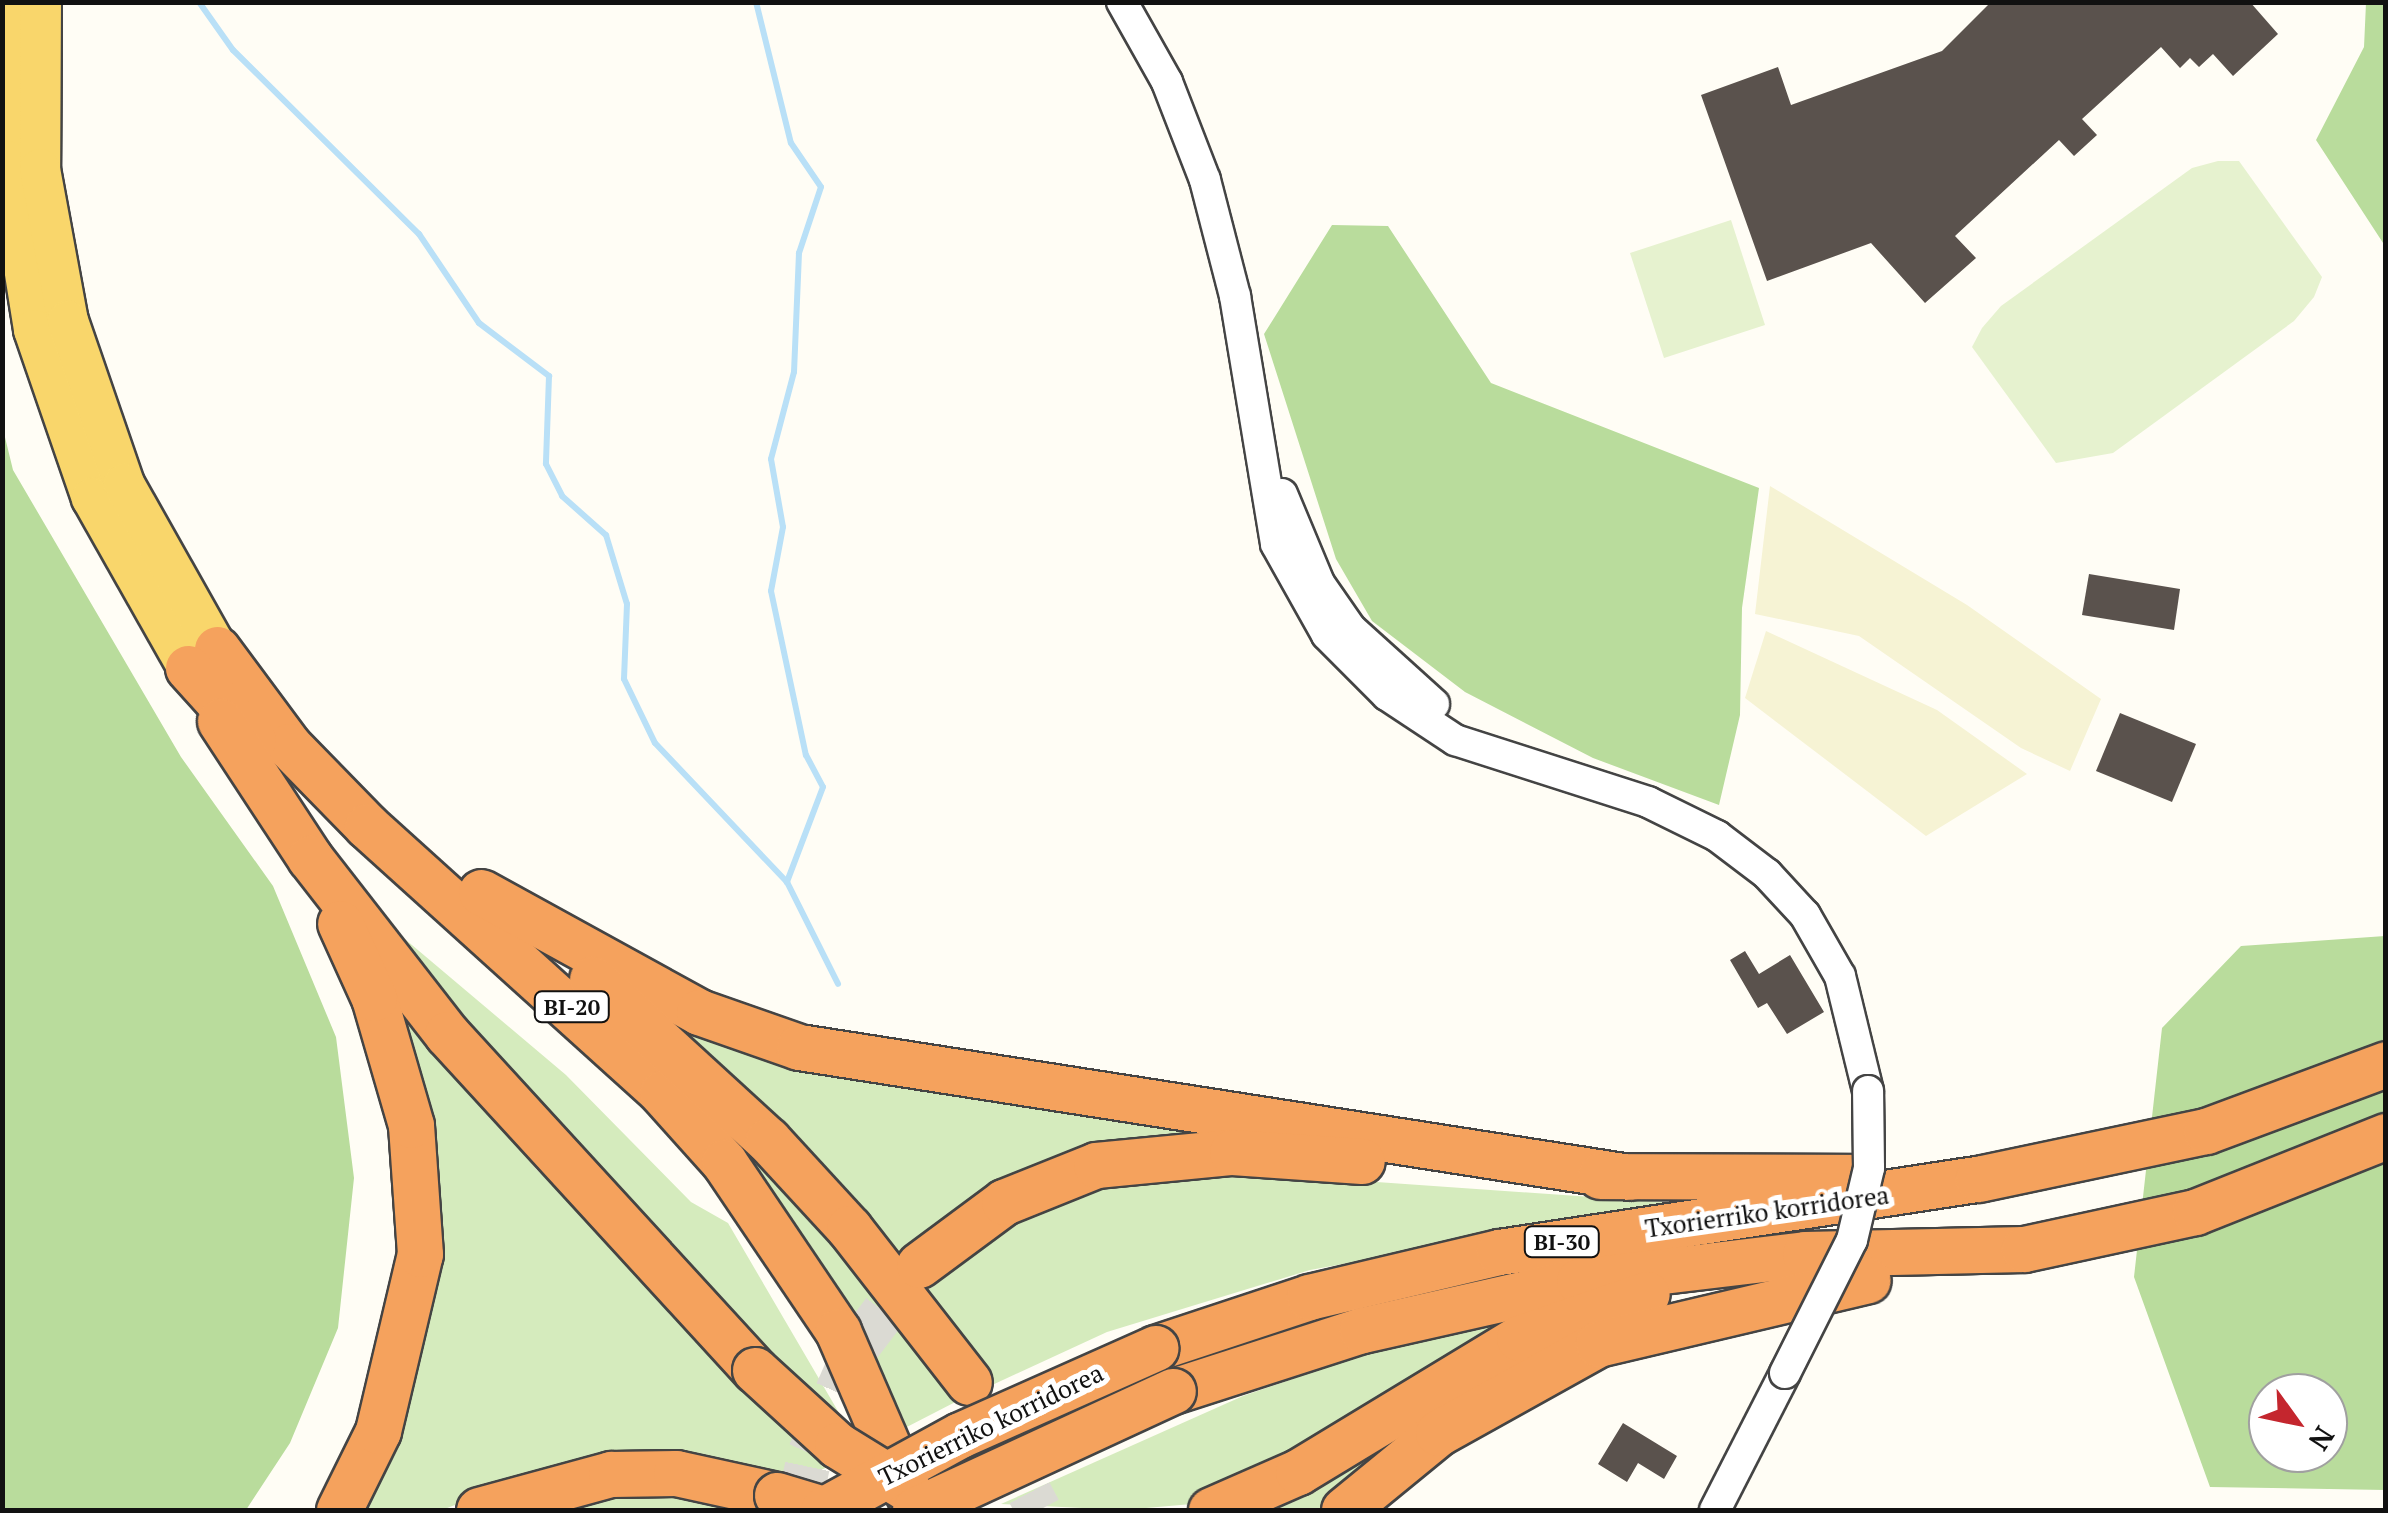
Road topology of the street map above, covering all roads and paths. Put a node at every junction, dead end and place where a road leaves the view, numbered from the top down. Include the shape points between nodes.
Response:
1 (11, 2) edge
2 (42, 2) edge
3 (1122, 2) edge
4 (202, 658) junction
5 (310, 858) junction
6 (481, 892) junction
7 (2386, 1064) edge
8 (2386, 1136) edge
9 (1628, 1176) junction
10 (1978, 1179) junction
11 (2024, 1249) junction
12 (1916, 1253) junction
13 (919, 1265) tunnel mouth
14 (969, 1382) dead end
15 (1219, 1508) edge
16 (339, 1510) edge
17 (479, 1510) edge
18 (825, 1510) edge
19 (894, 1510) edge
20 (915, 1510) edge
21 (959, 1510) edge
22 (1344, 1510) edge
23 (1716, 1510) edge

1 - 4 main road, BI-20 via 7,161 34,330 92,498
2 - 4 main road, BI-20 via 39,153 68,321 124,484
3 - 23 street, bridge via 1167,82 1205,180 1254,410 1298,538 1352,629 1430,702 1574,776 1690,820 1779,886 1840,976 1868,1091 1869,1168 1852,1240
4 - 5 highway
4 - 6 highway
4 - 19 highway, BI-20 via 379,872 603,1071 706,1181 766,1259 816,1344
4 - 20 highway, BI-20 via 368,826 662,1092 724,1162 838,1331
5 - 16 highway via 374,998 411,1125 420,1188 420,1254 406,1334 378,1431
5 - 21 highway, bridge via 556,1162 756,1370 837,1445
6 - 9 highway via 649,988 799,1047
6 - 14 highway via 617,999 768,1140 849,1228
7 - 10 highway, Txorierriko korridorea / BI-30 via 2206,1131
8 - 11 highway, Txorierriko korridorea via 2195,1212
9 - 10 highway
9 - 13 highway via 1232,1152 1142,1158 1096,1165 1004,1202
10 - 18 highway, Txorierriko korridorea / BI-30, bridge via 1499,1252 1309,1297 1155,1348 960,1434
11 - 12 highway, Txorierriko korridorea
11 - 22 highway via 1716,1311 1598,1344 1438,1433
12 - 15 highway via 1649,1293 1572,1318 1452,1373 1298,1472
12 - 20 highway, Txorierriko korridorea / BI-30, bridge via 1806,1254 1580,1282 1362,1330 1173,1392
17 - 18 highway, bridge via 560,1482 676,1473

